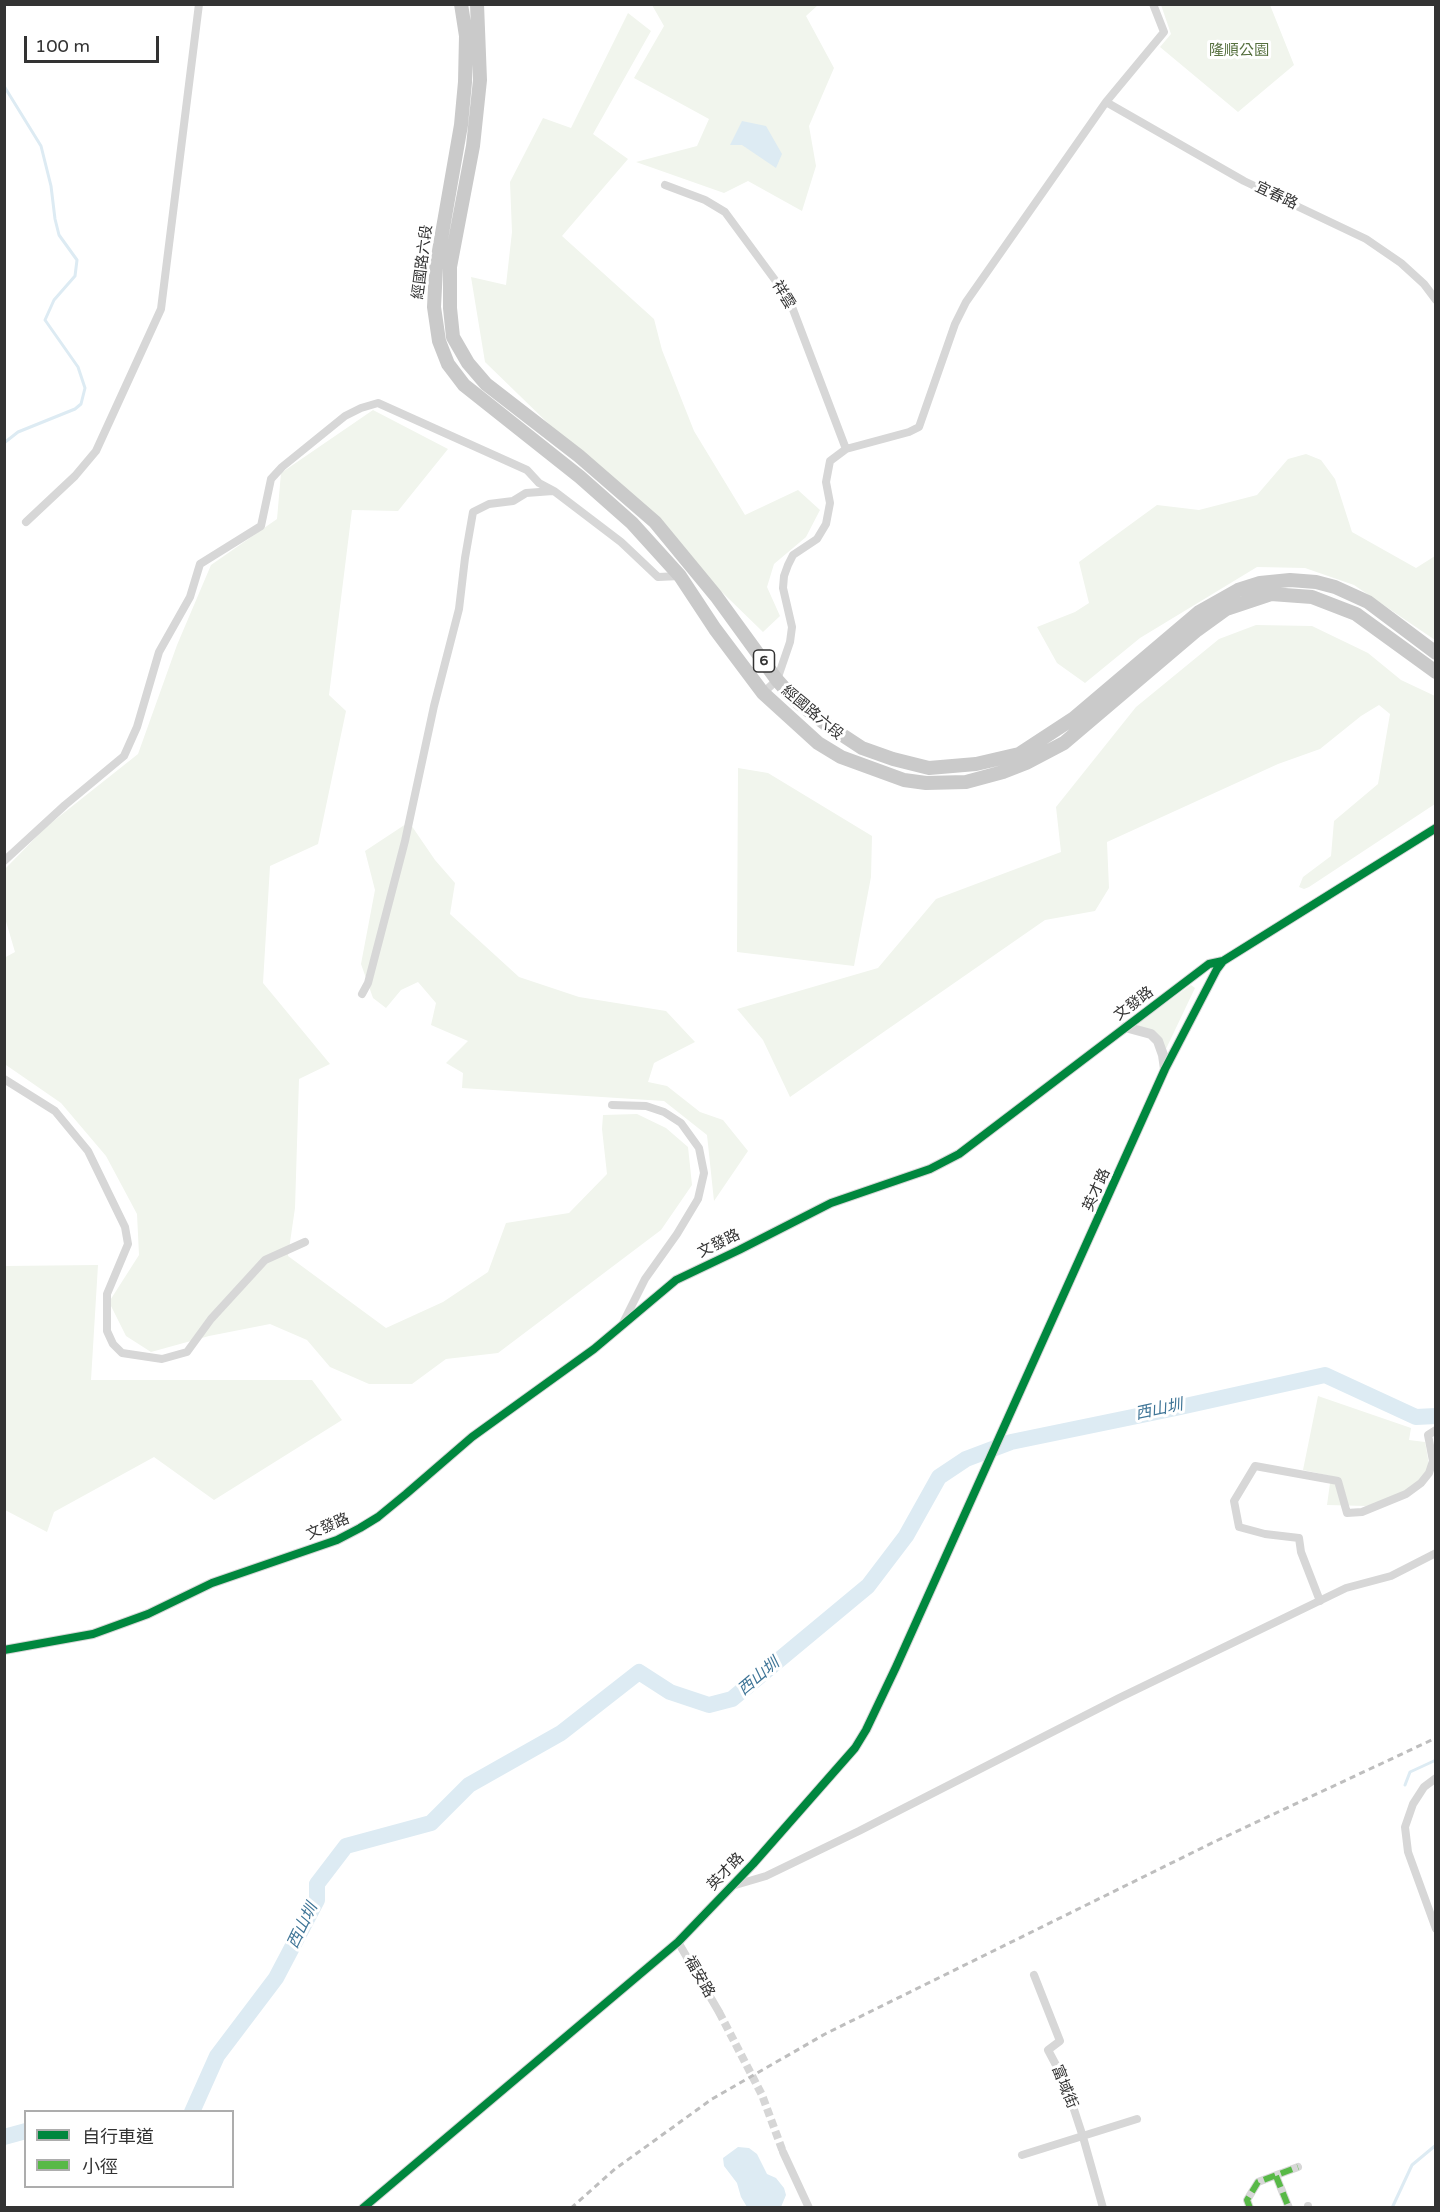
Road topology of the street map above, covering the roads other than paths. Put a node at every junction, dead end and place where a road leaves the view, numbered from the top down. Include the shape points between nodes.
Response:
1 (199, 4) edge
2 (461, 4) edge
3 (477, 4) edge
4 (1153, 4) edge
5 (473, 70) junction
6 (1106, 102) junction
7 (665, 185) dead end
8 (1436, 300) edge
9 (846, 449) junction
10 (554, 491) junction
11 (26, 522) dead end
12 (693, 567) junction
13 (680, 576) junction
14 (1361, 600) junction
15 (1356, 614) junction
16 (1436, 653) edge
17 (1436, 672) edge
18 (777, 680) junction
19 (763, 693) junction
20 (1436, 828) edge
21 (4, 861) edge
22 (1222, 961) junction
23 (362, 994) dead end
24 (1125, 1027) junction
25 (1165, 1069) junction
26 (4, 1079) edge
27 (612, 1105) dead end
28 (305, 1242) dead end
29 (621, 1327) junction
30 (1436, 1430) edge
31 (1436, 1553) edge
32 (1320, 1601) junction
33 (4, 1650) edge
34 (1436, 1778) edge
35 (731, 1886) junction
36 (1436, 1929) edge
37 (678, 1942) junction
38 (1034, 1975) dead end
39 (719, 2012) tunnel mouth
40 (1137, 2119) dead end
41 (1083, 2137) junction
42 (783, 2152) tunnel mouth
43 (1022, 2155) dead end
44 (1298, 2167) dead end
45 (1276, 2176) junction
46 (363, 2208) edge
47 (809, 2208) edge
48 (1102, 2208) edge
49 (1250, 2208) edge
50 (1288, 2208) edge

1 - 11 street via 161,309 96,451
2 - 5 main road, 經國路六段 / 6
3 - 5 main road, 經國路六段 / 6
4 - 6 street via 1164,32
5 - 12 main road, 經國路六段 / 6 via 473,146 450,267 453,338 486,384 579,456 655,522
5 - 13 main road, 經國路六段 / 6 via 436,268 434,308 439,341 448,364 464,385 632,523
6 - 8 street, 宜春路 via 1244,181 1366,239 1401,263
6 - 9 street via 966,302 920,426
7 - 9 street, 祥雲 via 725,212 789,299
9 - 18 street via 830,461 826,524 817,539 794,555 784,576 792,627
10 - 13 street via 621,542 658,577
10 - 21 street via 527,470 378,403 345,416 271,479 261,526 200,564 190,597 159,652 137,727 124,756
10 - 23 street via 526,493 513,501 489,504 473,512 459,609 405,841
12 - 13 main road
12 - 18 main road, 經國路六段 / 6
13 - 19 main road, 經國路六段 / 6
14 - 15 main road
14 - 16 main road, 經國路六段 / 6
14 - 18 main road, 經國路六段 / 6 via 1316,582 1270,582 1238,590 1199,612 1043,740 1019,754 976,764 929,768 862,748 795,700
15 - 17 main road, 經國路六段 / 6
15 - 19 main road, 經國路六段 / 6 via 1312,597 1271,594 1226,609 1064,743 1017,767 966,782 904,780 842,757 818,743
18 - 19 street
20 - 22 street, 文發路
22 - 24 street, 文發路 via 1209,964
22 - 25 street, 英才路
24 - 25 street via 1151,1034 1158,1041
24 - 29 street, 文發路 via 959,1154 930,1170 831,1203 676,1280
25 - 35 street, 英才路 via 866,1730 855,1748
26 - 28 street via 55,1112 88,1151 125,1227 128,1244 107,1294 107,1331 122,1353 162,1359 187,1352 211,1319 265,1260
27 - 29 street via 646,1106 681,1123 699,1148 704,1173 698,1199 645,1279
29 - 33 street, 文發路 via 472,1437 378,1517 345,1536 212,1583 148,1614 93,1634
30 - 32 street via 1428,1435 1433,1461 1421,1483 1406,1494 1362,1512 1347,1513 1338,1481 1255,1466 1234,1501 1239,1527 1299,1538
31 - 32 street via 1391,1576 1346,1588
32 - 35 street via 766,1876
34 - 36 street via 1424,1787 1413,1804 1405,1827 1408,1852
35 - 37 street, 英才路
37 - 39 street, 福安路
37 - 46 street, 英才路
38 - 41 street, 富域街 via 1060,2041 1048,2050 1065,2082
40 - 41 street
41 - 43 street
41 - 48 street, 富域街
42 - 47 street
44 - 45 street
45 - 49 street via 1258,2182 1247,2200
45 - 50 street

